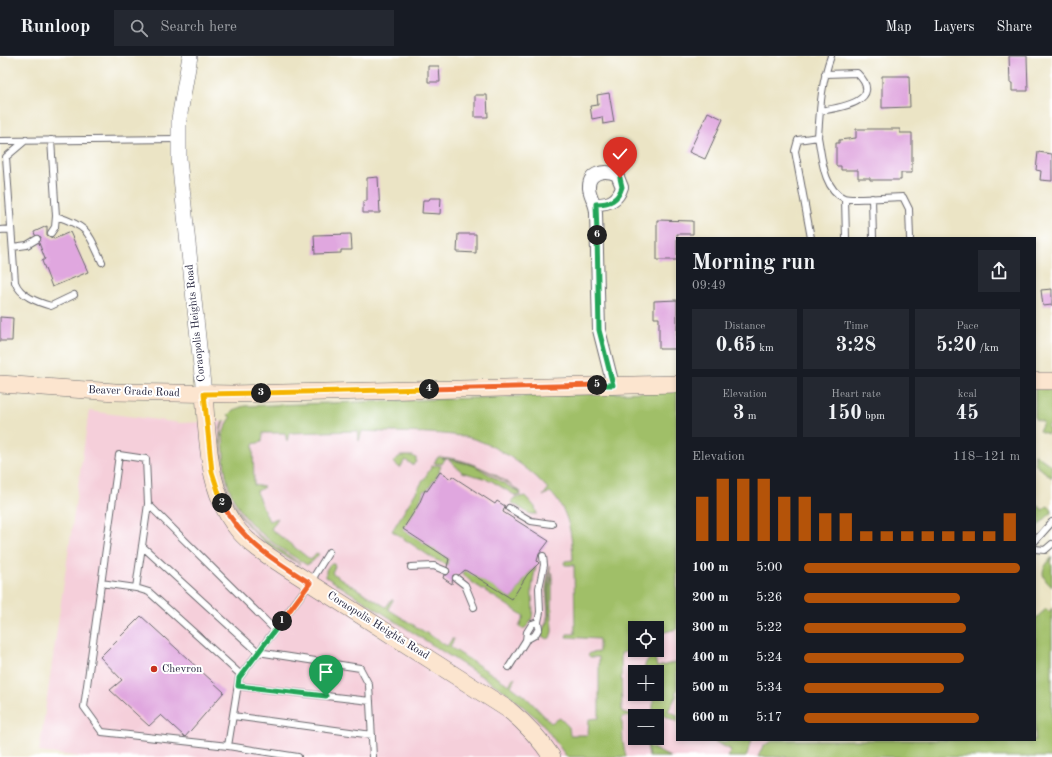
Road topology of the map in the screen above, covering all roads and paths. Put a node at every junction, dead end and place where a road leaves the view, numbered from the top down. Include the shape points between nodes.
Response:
1 (190, 56) edge
2 (831, 56) edge
3 (825, 74) junction
4 (820, 110) junction
5 (818, 137) junction
6 (178, 139) junction
7 (26, 140) junction
8 (51, 140) junction
9 (0, 141) edge
10 (3, 155) edge
11 (872, 198) junction
12 (845, 199) junction
13 (596, 204) dead end
14 (56, 216) junction
15 (11, 229) junction
16 (0, 230) edge
17 (51, 233) dead end
18 (812, 237) edge
19 (846, 237) edge
20 (873, 237) edge
21 (910, 237) edge
22 (37, 240) dead end
23 (13, 247) junction
24 (102, 262) dead end
25 (74, 296) dead end
26 (1036, 381) edge
27 (1052, 381) edge
28 (0, 384) edge
29 (676, 384) edge
30 (613, 385) junction
31 (204, 394) junction
32 (148, 504) junction
33 (509, 508) dead end
34 (1052, 522) edge
35 (552, 524) dead end
36 (1036, 540) edge
37 (1052, 544) edge
38 (142, 546) junction
39 (1036, 549) edge
40 (329, 552) dead end
41 (543, 556) dead end
42 (411, 567) dead end
43 (446, 571) dead end
44 (456, 578) dead end
45 (101, 583) junction
46 (310, 583) junction
47 (136, 588) junction
48 (474, 607) dead end
49 (275, 630) junction
50 (258, 652) junction
51 (509, 667) dead end
52 (241, 675) junction
53 (238, 686) junction
54 (370, 701) junction
55 (233, 716) junction
56 (372, 735) junction
57 (228, 746) junction
58 (298, 757) edge
59 (373, 757) edge
60 (552, 757) edge

1 - 6 street, Coraopolis Heights Road via 181,104
2 - 3 lane
3 - 4 lane
3 - 4 lane via 857,73 863,79 866,88 863,96 855,103
4 - 5 lane
5 - 12 lane via 824,172 834,192
5 - 18 lane via 798,140 795,151
6 - 8 lane
6 - 31 street, Coraopolis Heights Road
7 - 8 lane
7 - 9 lane
7 - 10 lane
8 - 14 lane
10 - 15 lane
11 - 12 lane
11 - 20 lane
11 - 21 lane via 903,197 909,209
12 - 19 lane
13 - 30 street via 599,330
14 - 17 lane via 55,227
14 - 24 lane via 82,226 90,236
15 - 16 lane
15 - 23 lane
22 - 23 lane
23 - 25 lane via 15,282 23,294 51,306
26 - 27 main road
28 - 31 main road, Beaver Grade Road via 115,392
29 - 30 main road, Beaver Grade Road
30 - 31 main road, Beaver Grade Road
31 - 46 main road, Coraopolis Heights Road via 212,472 226,511 248,540
32 - 38 lane
32 - 45 lane via 146,459 119,455
32 - 49 lane
33 - 35 lane via 530,521
34 - 36 lane
37 - 39 lane via 1045,550
38 - 47 lane
38 - 50 lane
40 - 46 lane
41 - 51 lane via 544,565 539,588 539,628 535,635 526,640
42 - 43 lane via 434,566
44 - 48 lane via 464,585
45 - 47 lane
45 - 57 lane via 84,707 102,732
46 - 49 lane
46 - 60 main road, Coraopolis Heights Road via 498,703 524,722
47 - 52 lane via 149,592
49 - 50 lane
50 - 52 lane
50 - 54 lane via 360,668 369,684
52 - 53 lane
53 - 54 lane
53 - 55 lane
54 - 56 lane
55 - 56 lane
55 - 57 lane
56 - 59 lane
57 - 58 lane

